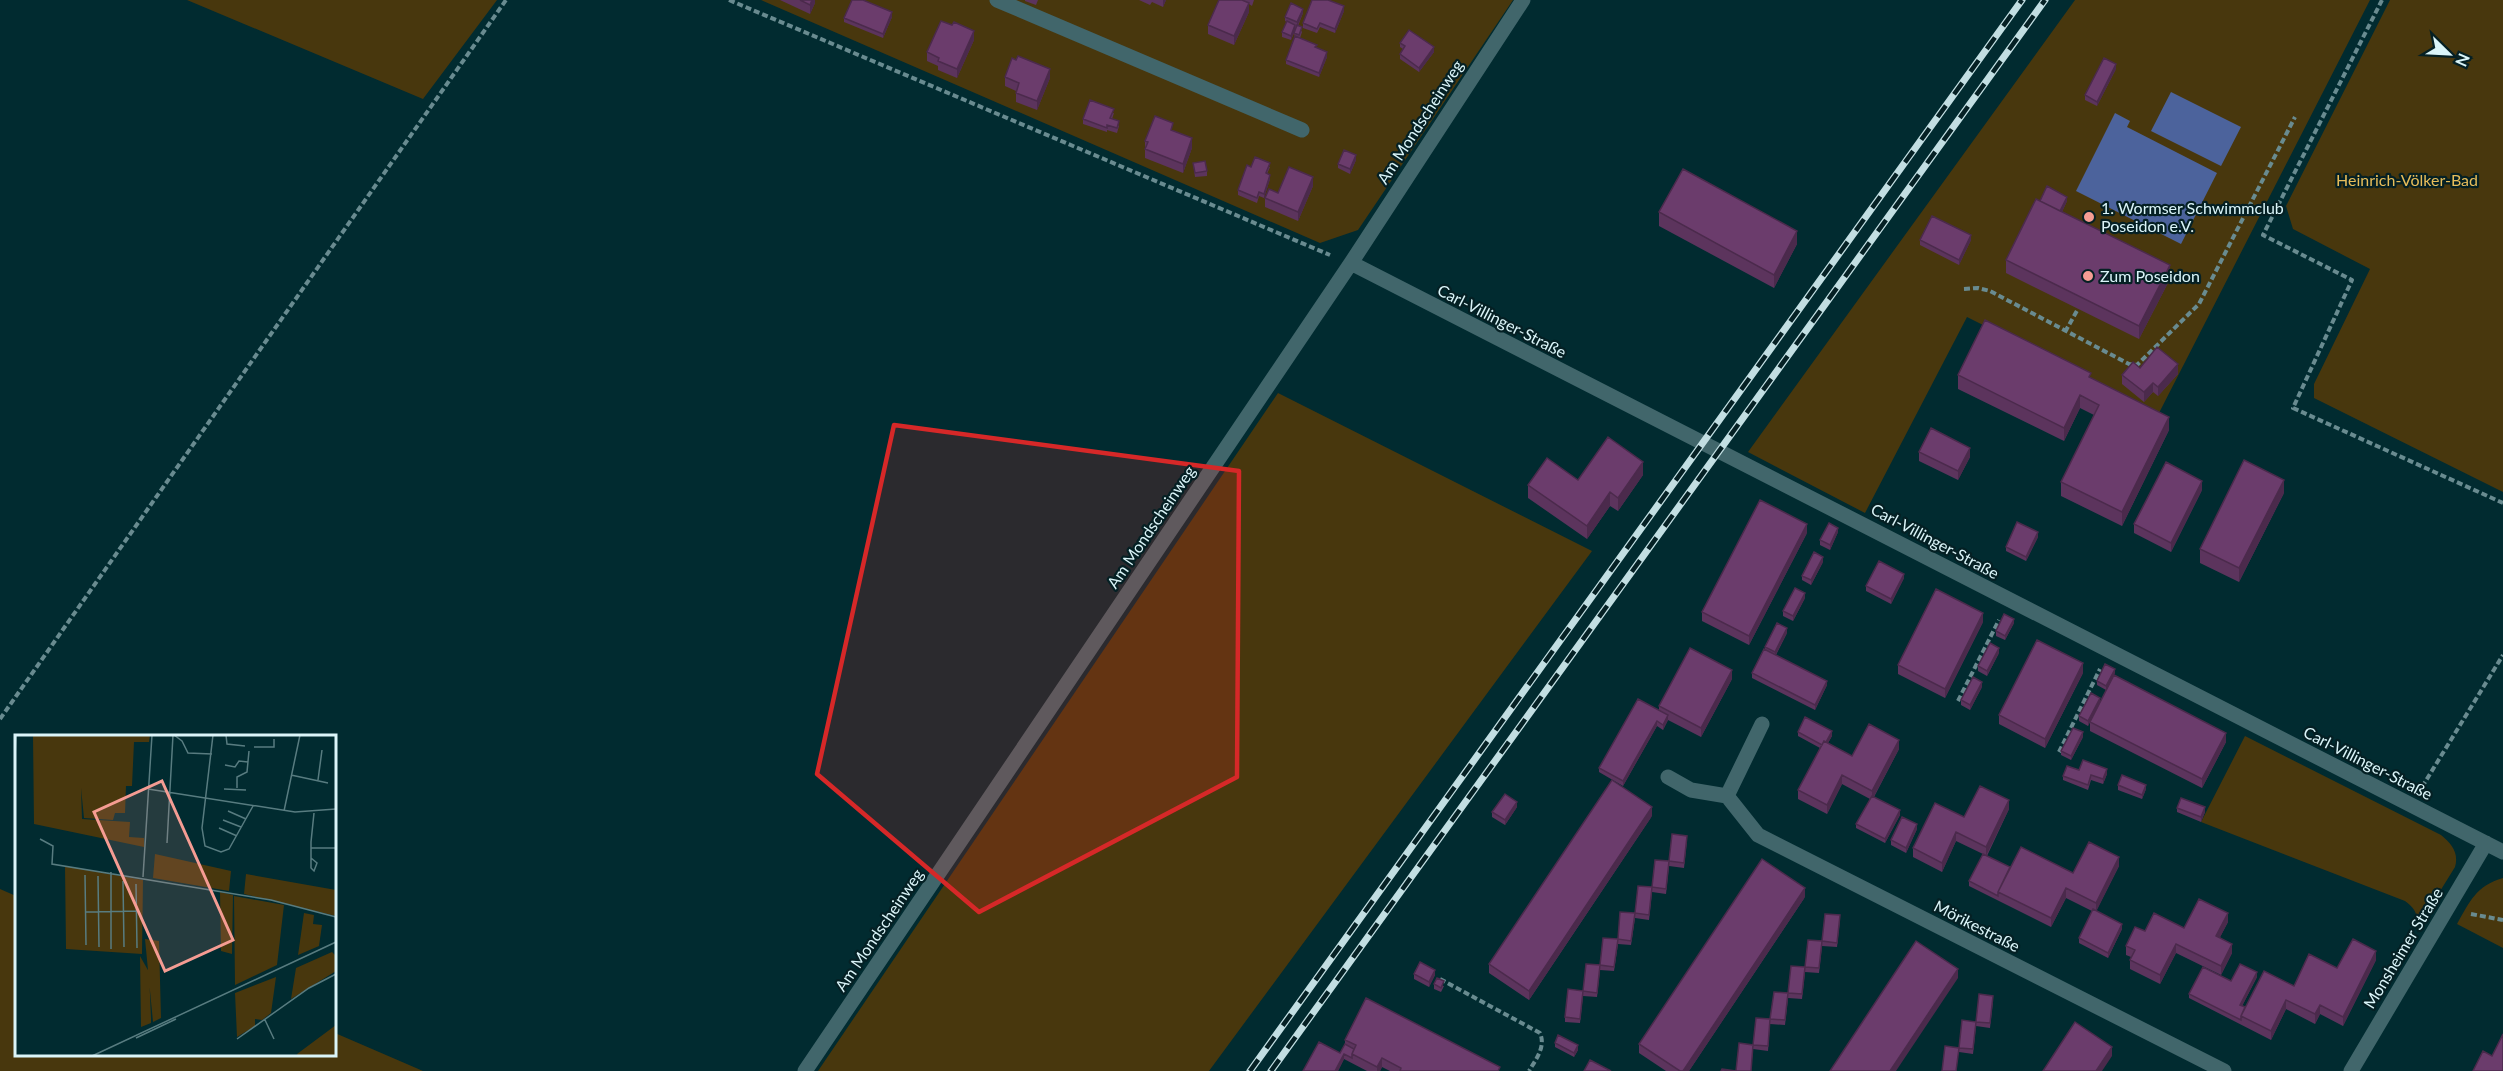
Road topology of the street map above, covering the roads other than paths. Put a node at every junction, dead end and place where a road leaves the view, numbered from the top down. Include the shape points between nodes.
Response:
1 (998, 0) edge
2 (1523, 0) edge
3 (1302, 130) dead end
4 (1351, 263) junction
5 (1762, 724) dead end
6 (1668, 777) dead end
7 (1727, 796) junction
8 (2486, 843) junction
9 (2503, 852) edge
10 (806, 1071) edge
11 (2224, 1071) edge
12 (2351, 1071) edge

1 - 3 street
2 - 4 street, Am Mondscheinweg
4 - 8 street, Carl-Villinger-Straße via 1848,510 2008,600
4 - 10 street, Am Mondscheinweg
5 - 7 street
6 - 7 street via 1691,790
7 - 11 street, Mörikestraße via 1758,835
8 - 9 street, Carl-Villinger-Straße
8 - 12 street, Monsheimer Straße

